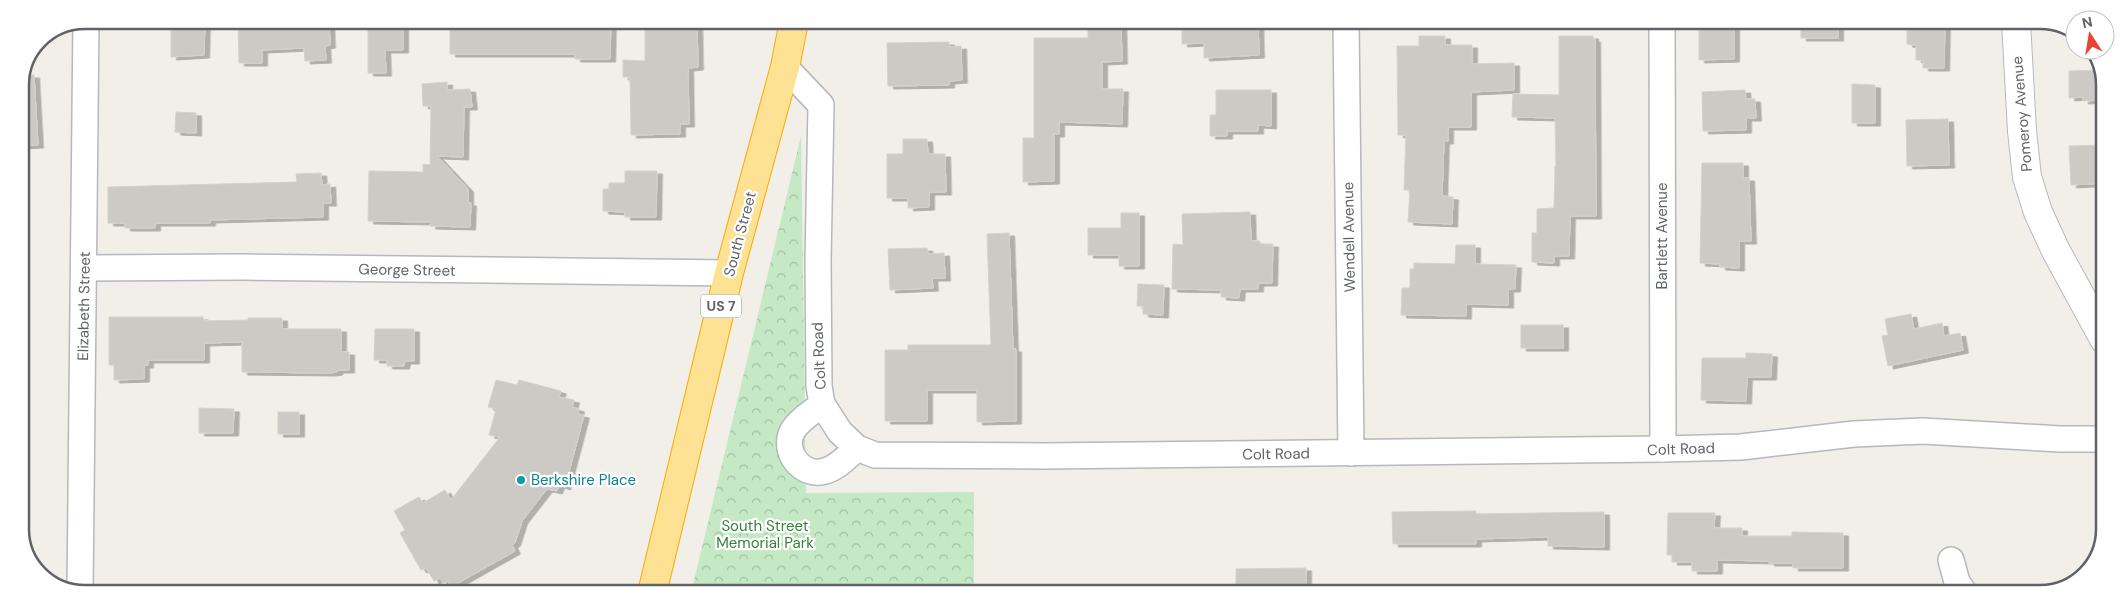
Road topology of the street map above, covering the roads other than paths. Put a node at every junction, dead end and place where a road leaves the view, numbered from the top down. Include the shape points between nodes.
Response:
1 (86, 29) edge
2 (792, 29) edge
3 (1346, 29) edge
4 (1662, 29) edge
5 (2016, 29) edge
6 (785, 67) junction
7 (85, 268) junction
8 (729, 273) junction
9 (2096, 324) edge
10 (822, 404) junction
11 (2096, 439) edge
12 (857, 448) junction
13 (1663, 450) junction
14 (1351, 453) junction
15 (1951, 560) dead end
16 (80, 585) edge
17 (654, 585) edge
18 (1959, 585) edge

1 - 7 street, Elizabeth Street
2 - 6 highway, South Street / US 7
3 - 14 street, Wendell Avenue
4 - 13 street, Bartlett Avenue
5 - 9 street, Pomeroy Avenue via 2027,177 2038,212 2056,251
6 - 8 highway, South Street / US 7
6 - 10 street, Colt Road via 820,105 818,350
7 - 8 street, George Street
7 - 16 street, Elizabeth Street
8 - 17 highway, South Street / US 7
10 - 12 street, Colt Road via 840,432
10 - 12 street via 793,430 790,444 795,461 809,471 821,472 837,465
11 - 13 street, Colt Road via 1923,431 1854,434 1740,447
12 - 14 street, Colt Road via 875,455 906,456
13 - 14 street, Colt Road
15 - 18 street

